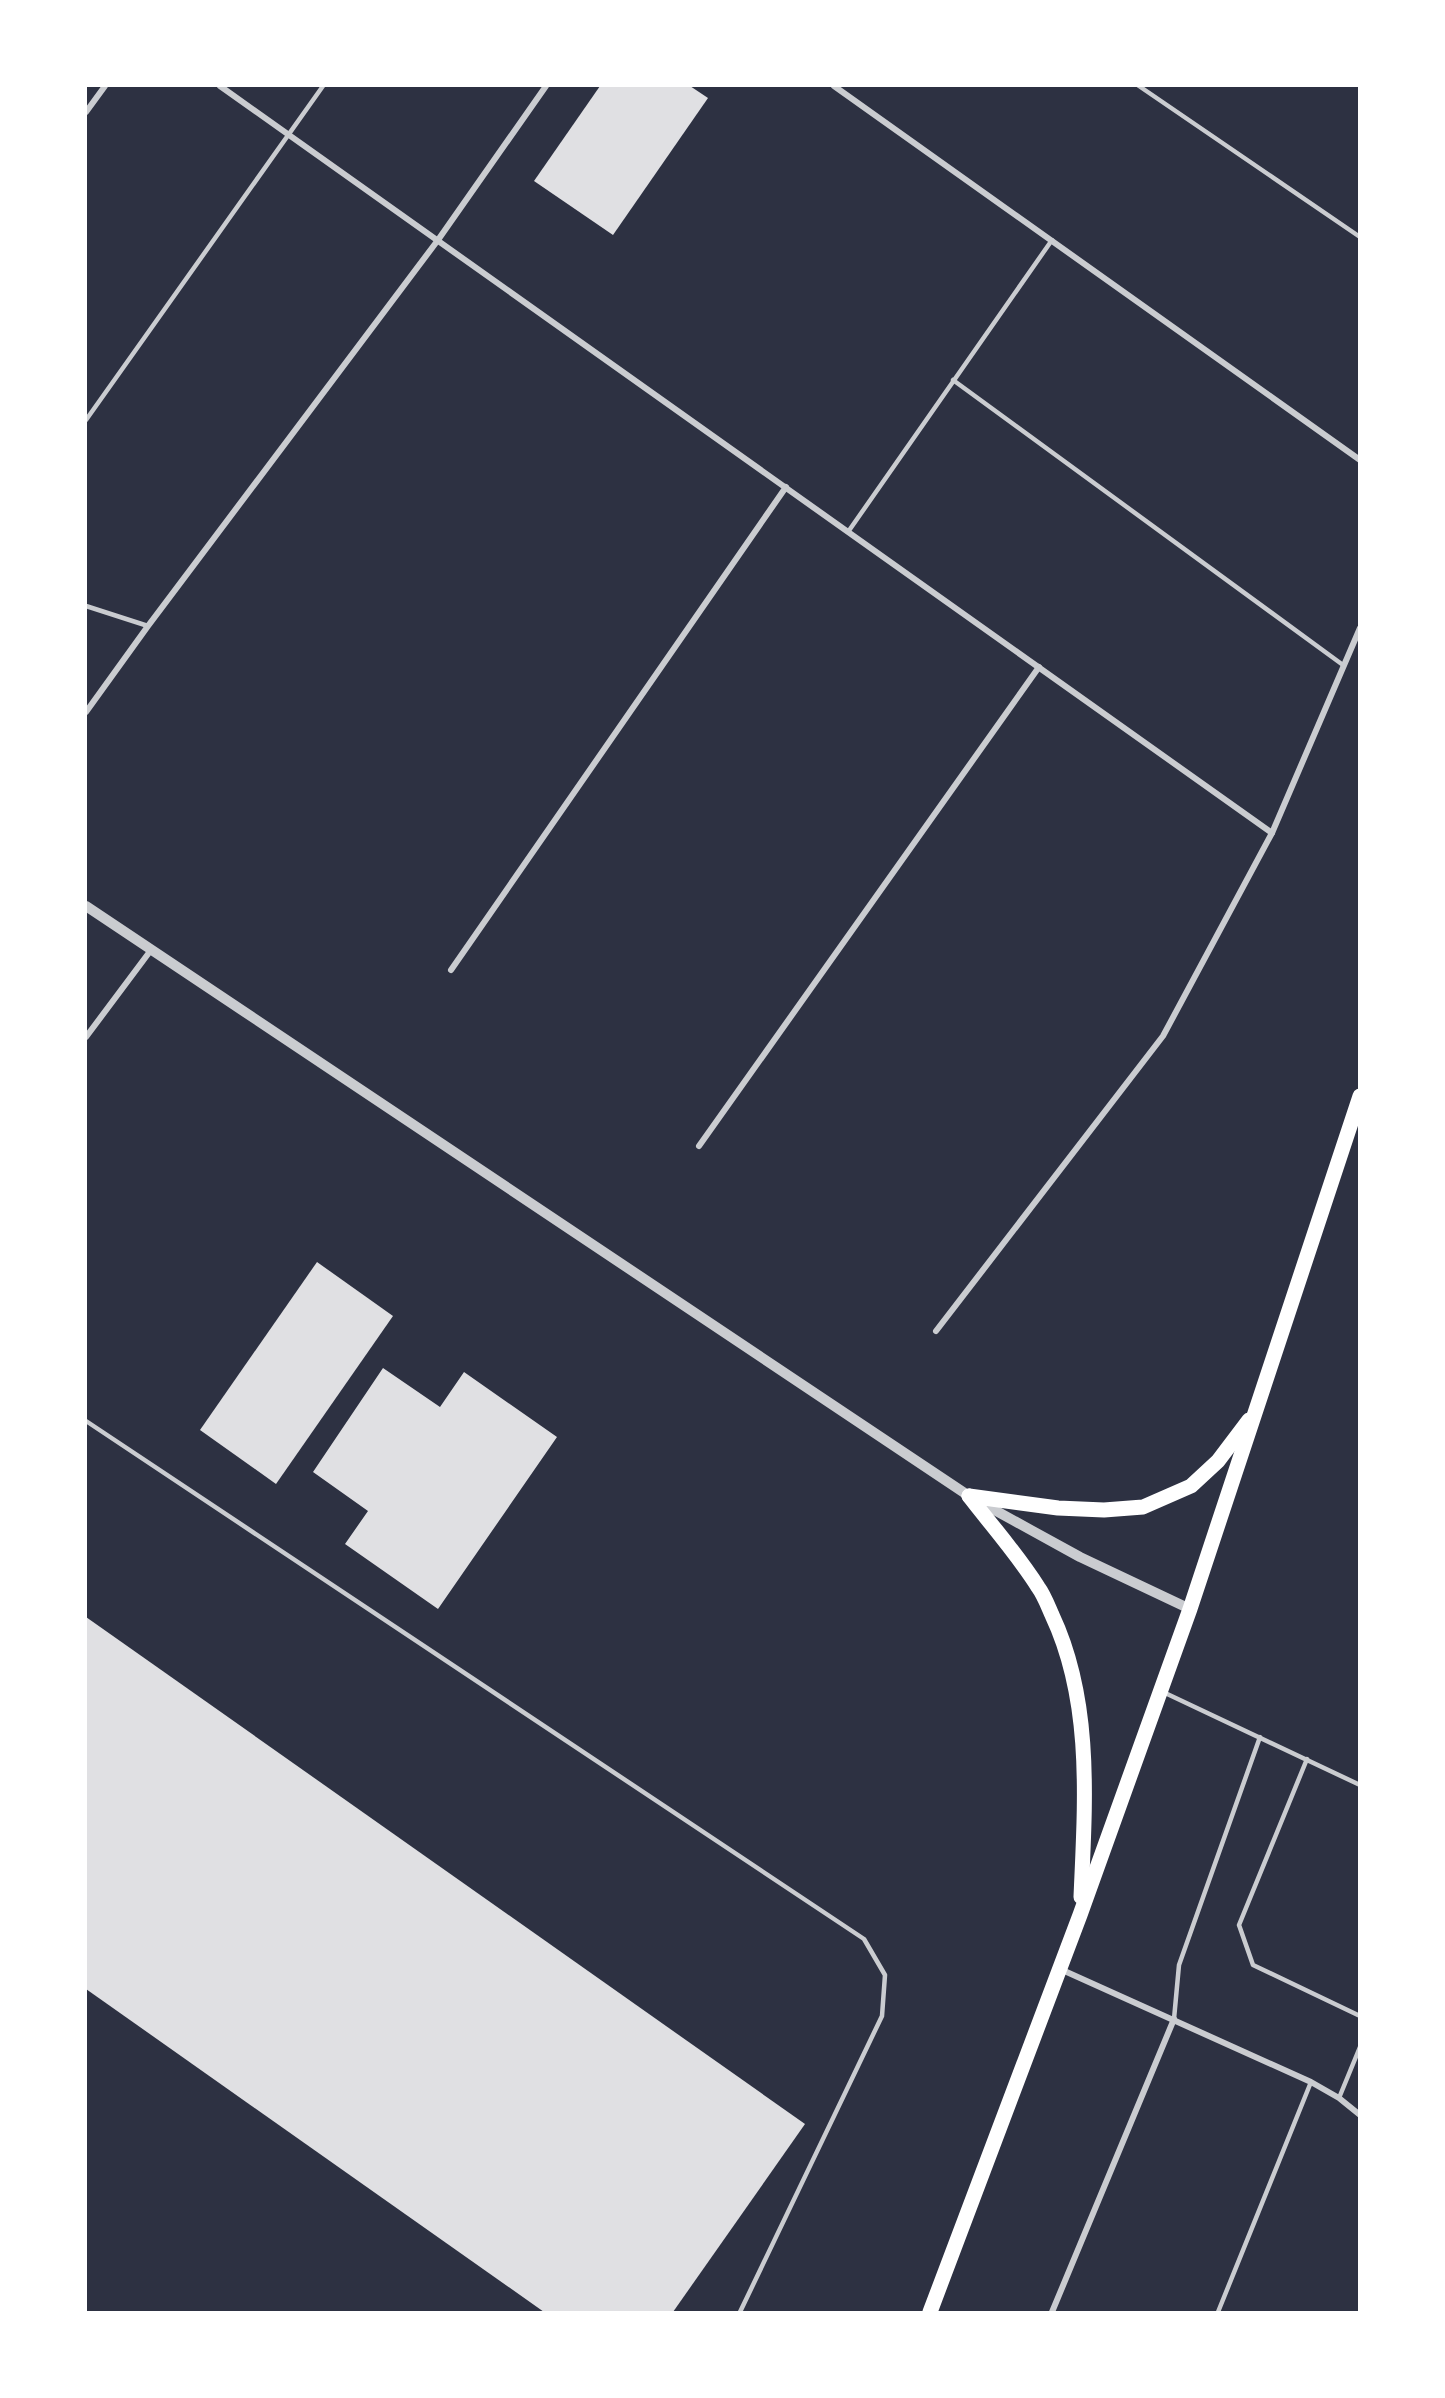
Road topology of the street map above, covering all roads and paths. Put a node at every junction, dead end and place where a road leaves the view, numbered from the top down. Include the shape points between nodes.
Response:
1 (105, 86) edge
2 (220, 86) edge
3 (323, 86) edge
4 (546, 86) edge
5 (834, 86) edge
6 (1139, 86) edge
7 (86, 112) edge
8 (288, 134) junction
9 (1359, 237) edge
10 (438, 240) junction
11 (1052, 240) junction
12 (953, 381) junction
13 (86, 420) edge
14 (1359, 460) edge
15 (786, 487) junction
16 (848, 532) junction
17 (86, 606) edge
18 (148, 626) junction
19 (1359, 628) edge
20 (1343, 665) junction
21 (1039, 667) junction
22 (86, 712) edge
23 (1272, 833) junction
24 (86, 906) edge
25 (151, 950) junction
26 (451, 970) dead end
27 (86, 1037) edge
28 (1359, 1096) edge
29 (699, 1146) dead end
30 (936, 1330) dead end
31 (1257, 1411) junction
32 (86, 1421) edge
33 (969, 1496) junction
34 (1190, 1609) junction
35 (1161, 1691) junction
36 (1260, 1737) junction
37 (1307, 1759) junction
38 (1359, 1785) edge
39 (1080, 1915) junction
40 (1059, 1969) junction
41 (1359, 2016) edge
42 (1174, 2019) junction
43 (1359, 2046) edge
44 (1311, 2082) junction
45 (1339, 2098) junction
46 (1359, 2115) edge
47 (740, 2313) edge
48 (930, 2313) edge
49 (1052, 2313) edge
50 (1218, 2313) edge

1 - 7 street
2 - 8 street
3 - 8 lane
4 - 10 street
5 - 11 street
6 - 9 lane
8 - 10 street
8 - 13 lane
10 - 15 street
10 - 18 street
11 - 12 lane
11 - 14 street
12 - 16 lane
12 - 20 lane
15 - 16 street
15 - 26 street
16 - 21 street
17 - 18 lane
18 - 22 street
19 - 20 street
20 - 23 street
21 - 23 street
21 - 29 street
23 - 30 street via 1162,1036
24 - 25 street
25 - 27 street
25 - 33 street
28 - 31 main road
31 - 33 main road via 1218,1461 1191,1486 1143,1507 1058,1508
31 - 34 main road
32 - 47 lane via 864,1939 885,1975 882,2016
33 - 34 street via 1080,1557
33 - 39 main road via 1039,1588 1063,1639 1077,1686 1084,1821
34 - 35 main road
35 - 36 lane
35 - 39 main road
36 - 37 lane
36 - 42 lane via 1179,1965
37 - 38 lane
37 - 41 lane via 1239,1925 1253,1965
39 - 40 main road
40 - 42 street
40 - 48 main road
42 - 44 street
42 - 49 street
43 - 45 lane
44 - 45 street
44 - 50 lane
45 - 46 street

